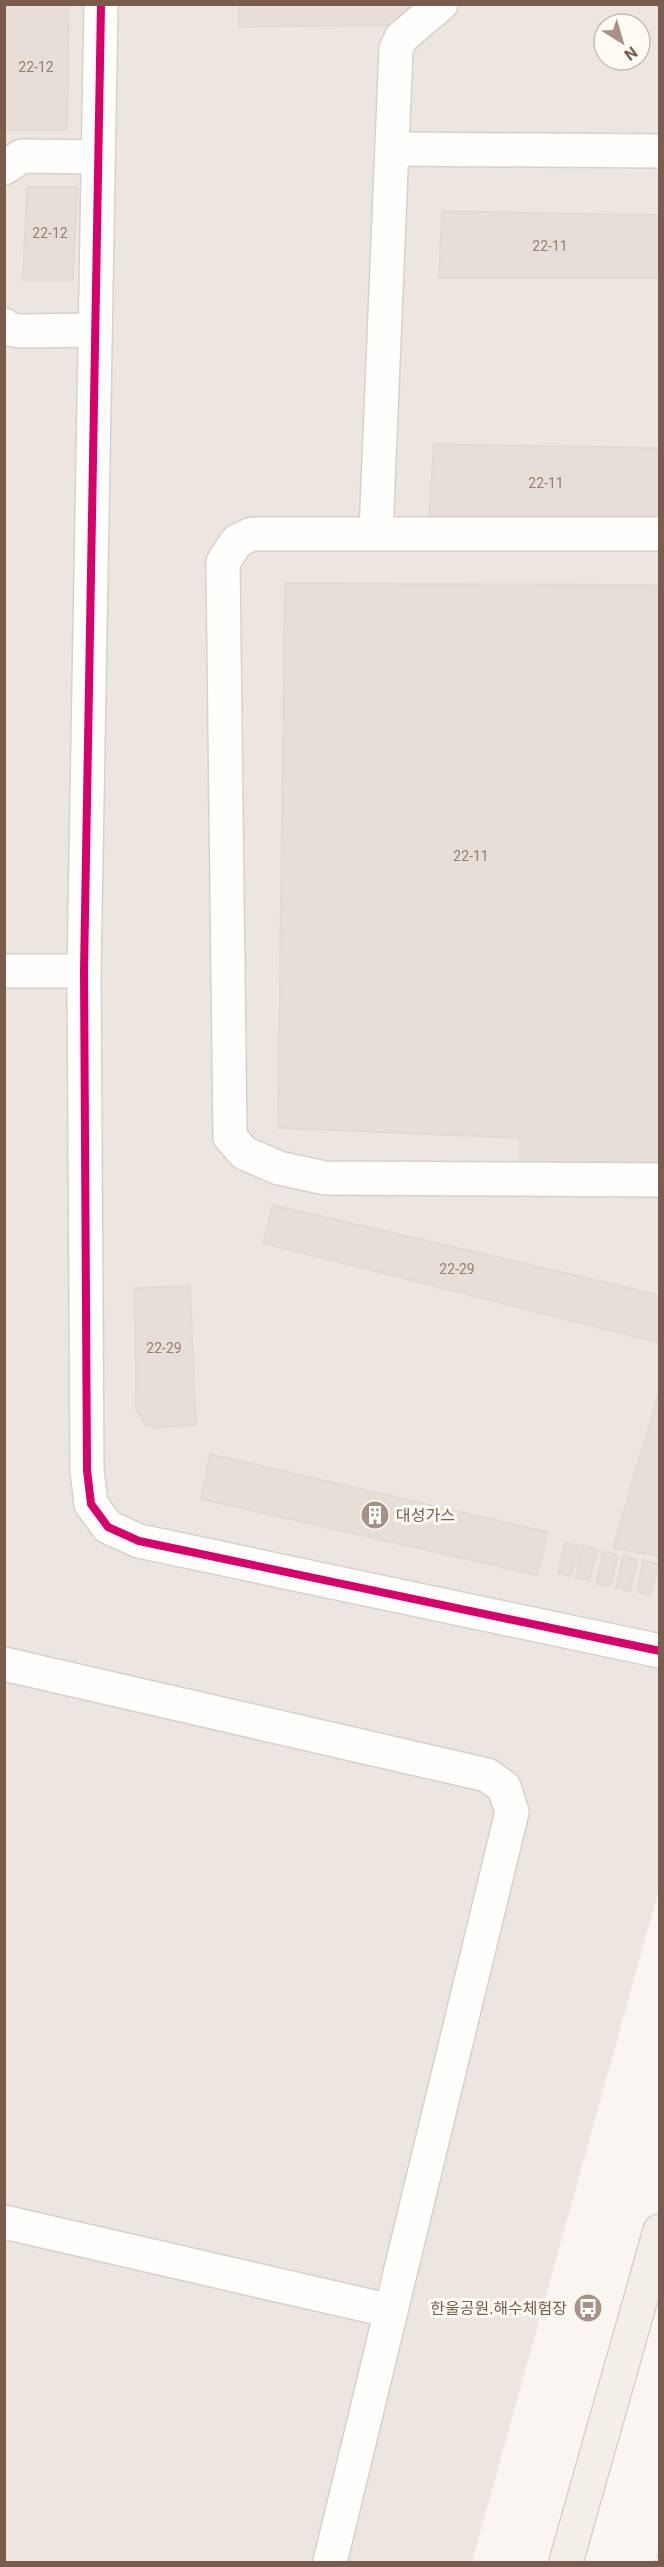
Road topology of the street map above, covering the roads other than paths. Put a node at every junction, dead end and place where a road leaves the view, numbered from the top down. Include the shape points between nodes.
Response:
1 (101, 4) edge
2 (441, 4) edge
3 (392, 150) junction
4 (660, 151) edge
5 (98, 157) junction
6 (4, 168) edge
7 (4, 325) edge
8 (95, 330) junction
9 (376, 533) junction
10 (660, 534) edge
11 (4, 971) edge
12 (84, 971) junction
13 (660, 1180) edge
14 (660, 1651) edge
15 (4, 1664) edge
16 (4, 2222) edge
17 (660, 2231) edge
18 (391, 2311) junction
19 (330, 2562) edge
20 (566, 2562) edge

1 - 5 street
2 - 3 street via 401,38 396,49
3 - 4 street
3 - 9 street
5 - 6 street via 21,156
5 - 8 street
7 - 8 street via 20,331
8 - 12 street
9 - 10 street
9 - 13 street via 252,534 237,542 224,561 230,1137 244,1153 279,1168 325,1178
11 - 12 street
12 - 14 street via 87,1470 91,1503 108,1527 139,1541
15 - 18 street via 487,1775 504,1787 512,1812
16 - 18 street
17 - 20 main road
18 - 19 street

